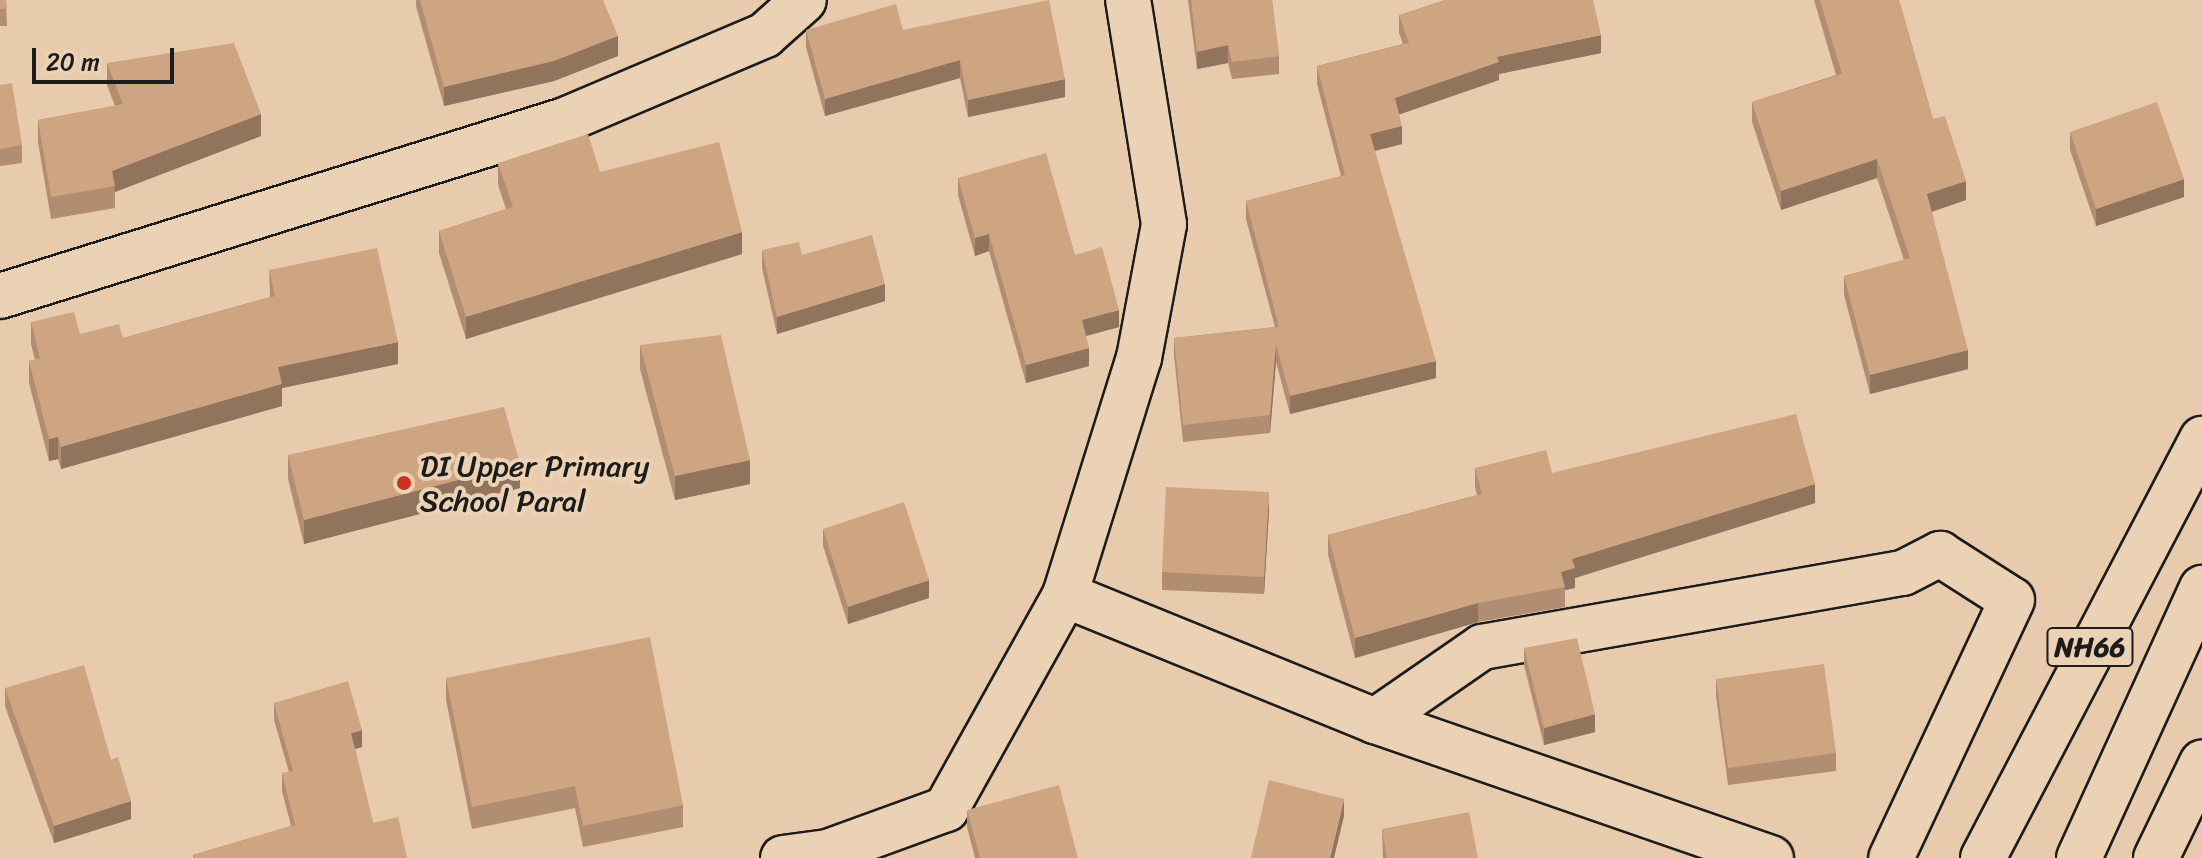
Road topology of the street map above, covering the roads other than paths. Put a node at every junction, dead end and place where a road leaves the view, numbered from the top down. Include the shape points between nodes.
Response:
1 (804, 0) edge
2 (1128, 0) edge
3 (0, 296) edge
4 (2202, 439) edge
5 (2202, 588) edge
6 (1065, 595) junction
7 (1375, 721) junction
8 (2202, 763) edge
9 (783, 858) edge
10 (1771, 858) edge
11 (1891, 858) edge
12 (1983, 858) edge
13 (2079, 858) edge
14 (2156, 858) edge

1 - 3 main road via 765,35 565,120
2 - 6 main road via 1164,224 1139,358
4 - 12 main road, NH66
5 - 13 main road, NH66
6 - 7 main road
6 - 9 main road via 946,809 828,852
7 - 10 main road
7 - 11 main road via 1482,647 1903,573 1940,554 2012,600
8 - 14 main road

